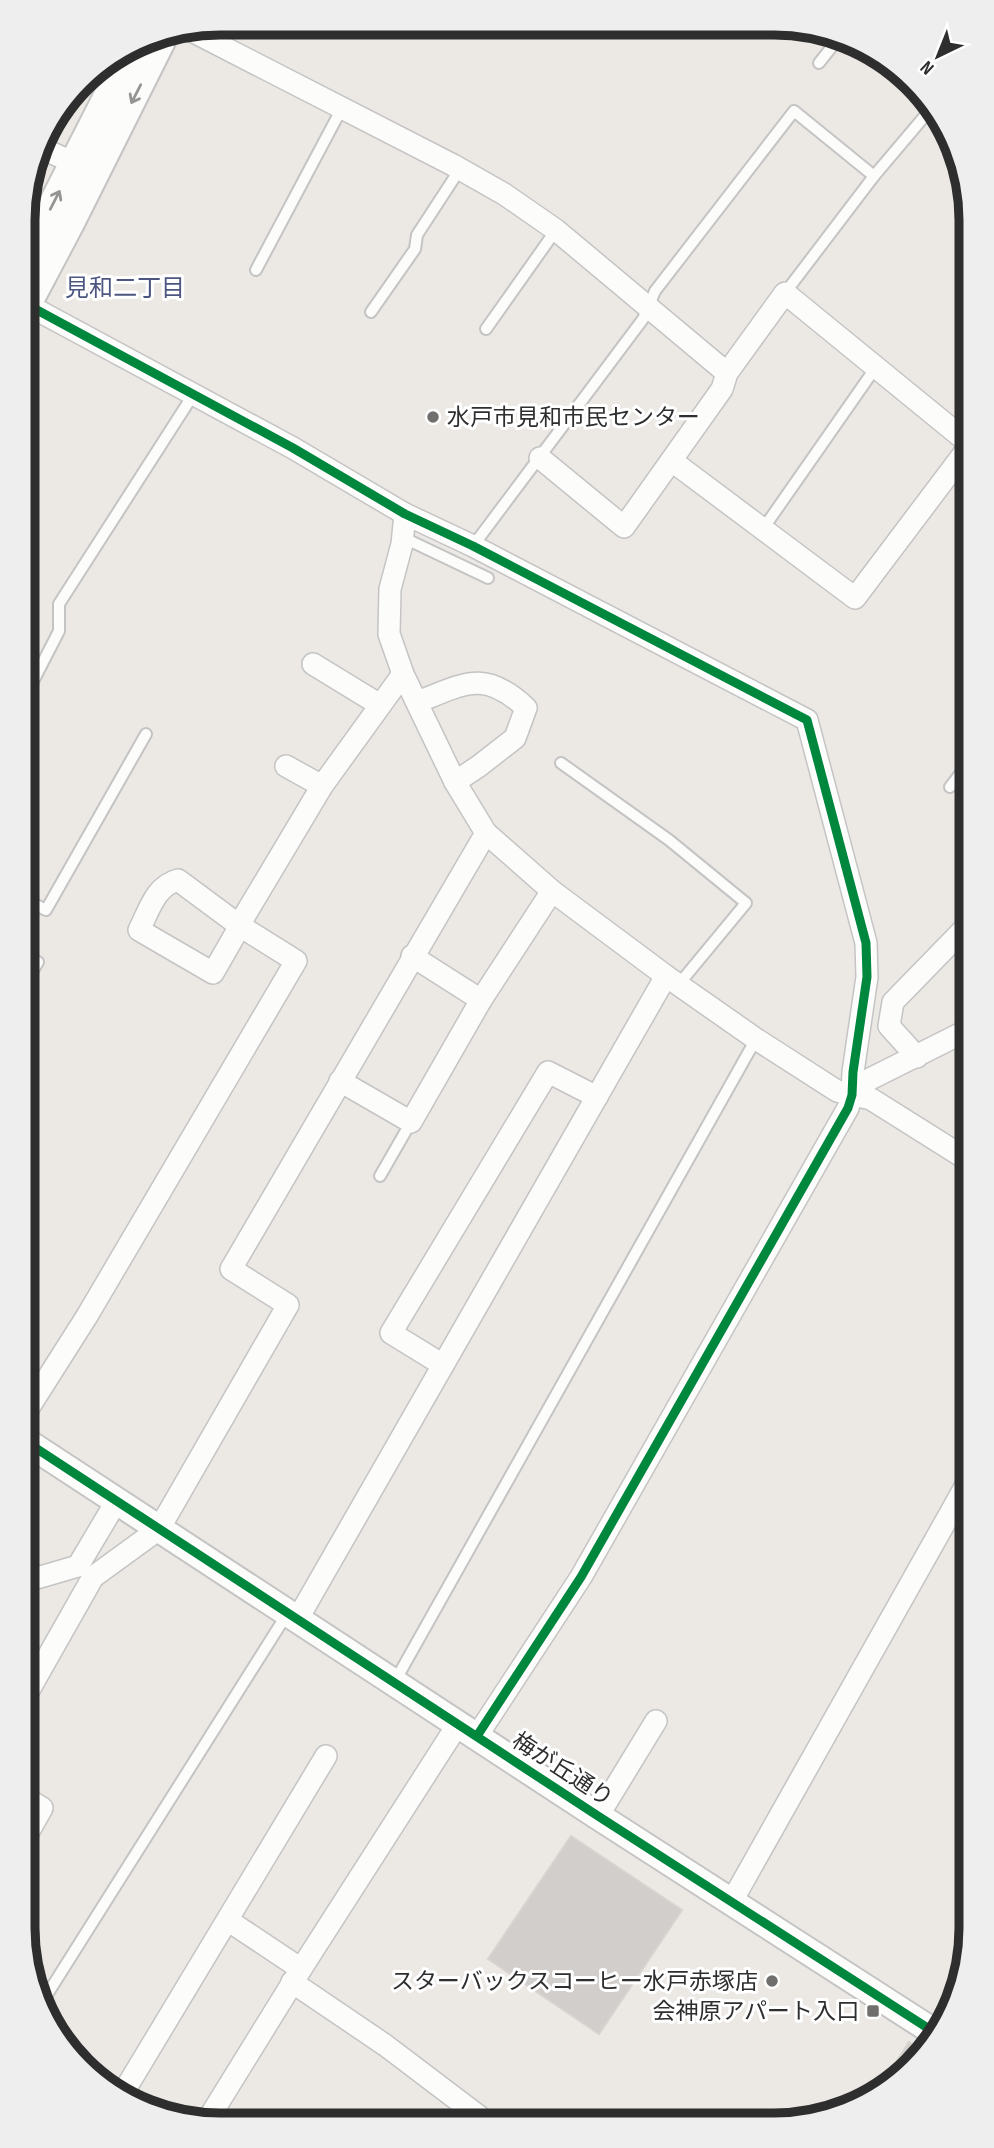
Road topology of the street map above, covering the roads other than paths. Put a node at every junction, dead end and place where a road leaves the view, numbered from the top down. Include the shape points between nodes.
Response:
1 (203, 36) edge
2 (160, 45) edge
3 (834, 45) edge
4 (124, 62) edge
5 (820, 63) dead end
6 (342, 108) junction
7 (926, 115) edge
8 (48, 151) edge
9 (74, 163) junction
10 (460, 169) junction
11 (874, 176) junction
12 (556, 230) junction
13 (35, 238) edge
14 (256, 270) dead end
15 (35, 289) edge
16 (785, 293) junction
17 (649, 305) junction
18 (35, 312) edge
19 (371, 312) dead end
20 (486, 329) dead end
21 (876, 368) junction
22 (727, 373) junction
23 (193, 395) junction
24 (959, 435) edge
25 (540, 458) junction
26 (959, 460) edge
27 (672, 461) junction
28 (405, 514) junction
29 (763, 529) junction
30 (402, 537) junction
31 (473, 546) junction
32 (488, 578) dead end
33 (313, 664) dead end
34 (403, 674) junction
35 (35, 678) edge
36 (418, 702) junction
37 (380, 705) junction
38 (146, 734) dead end
39 (561, 763) dead end
40 (286, 766) dead end
41 (959, 775) edge
42 (455, 782) junction
43 (322, 786) junction
44 (950, 787) dead end
45 (486, 833) junction
46 (552, 891) junction
47 (35, 904) edge
48 (240, 926) junction
49 (959, 934) edge
50 (412, 957) junction
51 (38, 962) dead end
52 (35, 967) edge
53 (673, 980) junction
54 (481, 1000) junction
55 (959, 1036) edge
56 (756, 1039) junction
57 (917, 1057) junction
58 (340, 1081) junction
59 (852, 1095) junction
60 (597, 1097) junction
61 (411, 1122) junction
62 (959, 1154) edge
63 (380, 1176) dead end
64 (443, 1365) junction
65 (35, 1397) edge
66 (35, 1448) edge
67 (959, 1498) edge
68 (116, 1502) junction
69 (159, 1529) junction
70 (35, 1579) edge
71 (292, 1617) junction
72 (35, 1679) edge
73 (394, 1683) junction
74 (656, 1721) dead end
75 (468, 1730) junction
76 (326, 1756) dead end
77 (35, 1804) edge
78 (598, 1816) junction
79 (35, 1820) edge
80 (732, 1901) junction
81 (229, 1921) junction
82 (296, 1975) junction
83 (47, 1994) edge
84 (929, 2029) edge
85 (126, 2087) edge
86 (212, 2113) edge
87 (475, 2113) edge

1 - 6 street
2 -> 15 street
3 - 5 lane
4 - 9 street
6 - 10 street
6 - 14 lane
7 - 11 lane
8 - 9 street
13 -> 9 street
10 - 12 street
10 - 19 lane via 417,235 415,248
11 - 16 lane
11 - 17 lane via 794,111 655,291
12 - 17 street
12 - 20 lane
16 - 21 street
16 - 22 street
17 - 22 street
17 - 25 lane
18 - 23 street
21 - 24 street
21 - 29 lane
22 - 27 street via 722,389
23 - 28 street
23 - 35 lane via 59,604 59,631
25 - 27 street via 624,527
25 - 31 lane
26 - 29 street via 855,598
27 - 29 street
28 - 30 street
28 - 31 street
30 - 32 lane
30 - 34 street via 390,589 389,634
31 - 59 street via 807,720 866,943 867,977
33 - 37 street
34 - 36 street
34 - 37 street
36 - 42 street
36 - 42 street via 481,682 510,692 526,708 515,738
37 - 43 street
38 - 47 lane via 46,910
39 - 53 lane via 669,840 746,903
40 - 43 street
41 - 44 lane
42 - 45 street
43 - 48 street
45 - 46 street
45 - 50 street
46 - 53 street
46 - 54 street
48 - 48 street via 178,880 159,891 139,930 213,973
48 - 65 street via 296,961
49 - 57 street via 893,1002 889,1026
50 - 54 street
50 - 58 street
51 - 52 lane
53 - 56 street
53 - 60 street
54 - 61 street
55 - 57 street
56 - 59 street via 837,1091
56 - 73 lane
57 - 59 street via 870,1079
58 - 61 street
58 - 69 street via 231,1269 288,1304
59 - 62 street via 870,1099
59 - 75 street via 580,1577
60 - 64 street
60 - 64 street via 548,1072 391,1333
61 - 63 lane
64 - 71 street
66 - 68 street, 梅が丘通り
67 - 80 street
68 - 69 street, 梅が丘通り
68 - 70 street via 78,1566
69 - 71 street, 梅が丘通り
69 - 72 street via 93,1577
71 - 73 street, 梅が丘通り
71 - 83 lane
73 - 75 street, 梅が丘通り
74 - 78 street
75 - 78 street, 梅が丘通り
75 - 82 street
76 - 81 street
77 - 79 street via 42,1808
78 - 80 street, 梅が丘通り
80 - 84 street, 梅が丘通り
81 - 82 street
81 - 85 street
82 - 86 street
82 - 87 street

